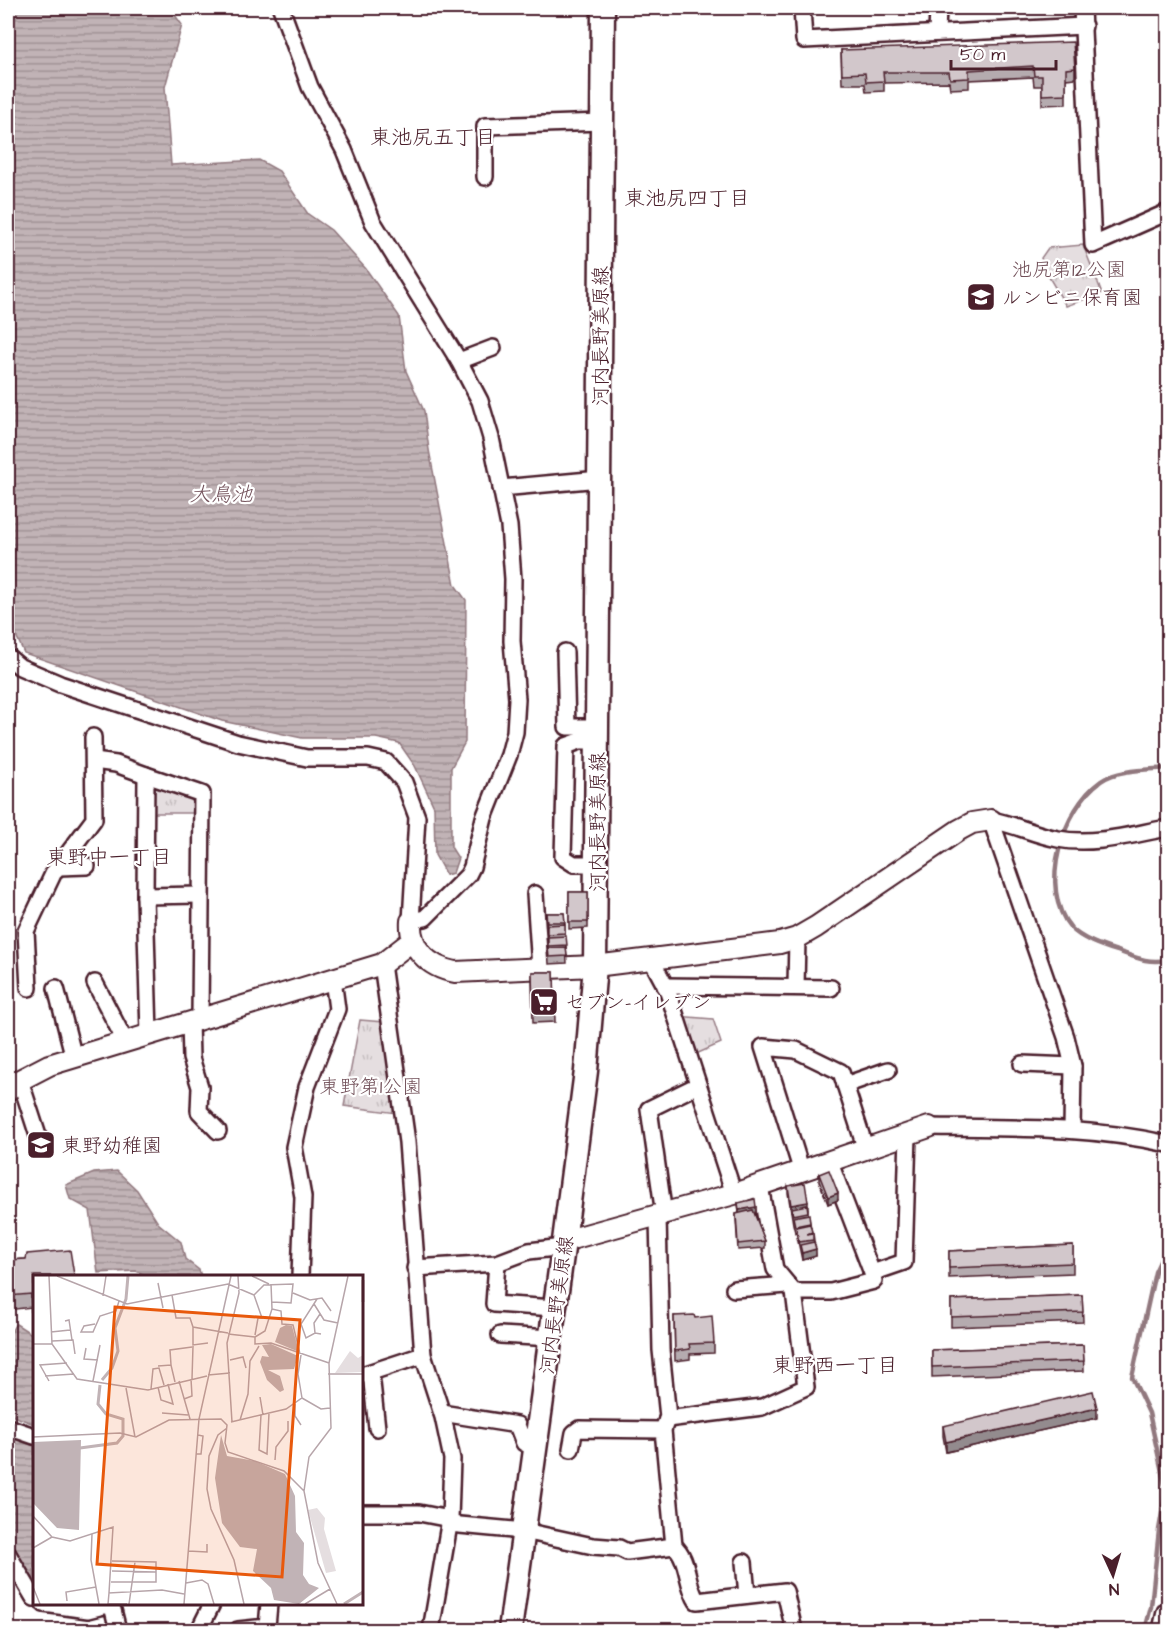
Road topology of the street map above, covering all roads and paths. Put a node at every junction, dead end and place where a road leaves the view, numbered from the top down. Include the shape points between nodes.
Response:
1 (281, 8) edge
2 (603, 8) edge
3 (802, 8) edge
4 (938, 8) edge
5 (1082, 8) edge
6 (1084, 26) junction
7 (938, 33) junction
8 (602, 122) junction
9 (485, 177) dead end
10 (1168, 212) edge
11 (493, 348) dead end
12 (459, 361) junction
13 (600, 480) junction
14 (501, 488) junction
15 (565, 652) dead end
16 (8, 657) edge
17 (598, 734) junction
18 (93, 737) dead end
19 (94, 761) junction
20 (146, 775) junction
21 (991, 820) junction
22 (1168, 828) edge
23 (597, 864) junction
24 (87, 866) dead end
25 (59, 867) junction
26 (200, 894) junction
27 (535, 894) dead end
28 (145, 896) junction
29 (412, 930) junction
30 (797, 938) junction
31 (651, 959) junction
32 (382, 964) junction
33 (595, 966) junction
34 (540, 968) junction
35 (333, 979) junction
36 (95, 983) dead end
37 (665, 986) junction
38 (796, 987) junction
39 (29, 988) dead end
40 (56, 988) dead end
41 (831, 988) dead end
42 (195, 1019) junction
43 (149, 1034) junction
44 (125, 1041) junction
45 (74, 1058) junction
46 (1022, 1064) dead end
47 (1073, 1066) junction
48 (888, 1070) dead end
49 (14, 1085) edge
50 (698, 1085) junction
51 (845, 1085) junction
52 (928, 1127) joint
53 (1072, 1130) junction
54 (218, 1131) dead end
55 (908, 1135) junction
56 (40, 1142) dead end
57 (1168, 1144) edge
58 (866, 1150) junction
59 (830, 1163) junction
60 (802, 1172) junction
61 (760, 1186) junction
62 (734, 1194) junction
63 (661, 1216) junction
64 (564, 1244) junction
65 (497, 1263) junction
66 (416, 1268) junction
67 (300, 1275) edge
68 (874, 1281) dead end
69 (791, 1288) junction
70 (734, 1289) dead end
71 (555, 1308) junction
72 (500, 1335) dead end
73 (551, 1338) junction
74 (423, 1355) junction
75 (366, 1374) edge
76 (442, 1413) junction
77 (665, 1425) junction
78 (8, 1427) edge
79 (377, 1428) dead end
80 (33, 1436) edge
81 (536, 1448) junction
82 (571, 1449) dead end
83 (363, 1513) edge
84 (449, 1522) junction
85 (524, 1531) junction
86 (674, 1546) junction
87 (8, 1554) edge
88 (744, 1562) dead end
89 (747, 1595) junction
90 (33, 1596) edge
91 (51, 1605) edge
92 (108, 1605) edge
93 (108, 1605) edge
94 (212, 1605) edge
95 (269, 1605) edge
96 (1168, 1611) edge
97 (118, 1630) edge
98 (199, 1630) edge
99 (238, 1630) edge
100 (431, 1630) edge
101 (510, 1630) edge
102 (794, 1630) edge
103 (1161, 1630) edge

1 - 12 street via 310,87 344,150 373,222
2 - 8 main road, 河内長野美原線
3 - 7 street via 804,40
4 - 7 street
5 - 6 street
6 - 7 street
6 - 10 street via 1093,245
8 - 9 street via 485,126
8 - 13 main road, 河内長野美原線
11 - 12 street
12 - 14 street via 480,401
13 - 14 street
13 - 17 main road, 河内長野美原線
14 - 29 street via 513,579 515,732 468,875
15 - 17 street via 567,727
16 - 29 street via 20,667 60,684 238,743 308,758 368,758 386,762 404,782 417,817
17 - 23 main road, 河内長野美原線
17 - 23 street via 566,746 563,857 574,864
18 - 19 street
19 - 20 street
19 - 25 street via 94,819
20 - 26 street via 202,794
20 - 28 street
21 - 22 street via 1057,839 1087,842
21 - 30 street via 959,830
21 - 47 street
23 - 33 main road, 河内長野美原線
24 - 25 street
25 - 39 street via 26,931
26 - 28 street
26 - 42 street
27 - 34 street
28 - 43 street
29 - 32 street
29 - 34 street via 415,948 443,970
30 - 31 street
30 - 38 street
31 - 33 street
31 - 37 street
32 - 35 street
32 - 66 street via 407,1142
33 - 34 street
33 - 64 main road, 河内長野美原線
35 - 42 street
35 - 67 street via 337,1009 307,1087 294,1147 303,1197
36 - 44 street
37 - 38 street
37 - 50 street
38 - 41 street
40 - 45 street
42 - 43 street
42 - 54 street via 191,1058 207,1093 199,1111
43 - 44 street
44 - 45 street
45 - 49 street
46 - 47 street
47 - 53 street
48 - 51 street
49 - 56 street
50 - 62 street
50 - 63 street via 649,1109
51 - 58 street
51 - 60 street via 841,1072 796,1050 763,1047
52 - 53 street
52 - 55 street
53 - 57 street via 1121,1133
55 - 58 street
55 - 59 street via 904,1262 872,1273
58 - 59 street
59 - 60 street
60 - 61 street
61 - 62 street
61 - 69 street via 775,1269
62 - 63 street
63 - 64 street
63 - 77 street
64 - 65 street
64 - 71 main road, 河内長野美原線
65 - 66 street
65 - 71 street via 494,1304
66 - 74 street
68 - 69 street via 831,1293
69 - 70 street
69 - 77 street via 806,1388 762,1407
71 - 73 main road, 河内長野美原線
72 - 73 street
73 - 81 main road, 河内長野美原線
74 - 75 street
74 - 76 street
75 - 79 street
76 - 81 street via 516,1425 524,1443
76 - 84 street via 452,1459
77 - 82 street via 579,1429 574,1433
77 - 86 street
78 - 80 street
81 - 85 main road, 河内長野美原線
83 - 84 street via 418,1513
84 - 85 street
84 - 100 street
85 - 86 street via 627,1552
85 - 101 main road, 河内長野美原線
86 - 89 street via 680,1551 697,1601
87 - 90 street
88 - 89 street
89 - 102 street via 785,1591
91 - 92 street via 88,1610
93 - 97 street
94 - 98 street
95 - 99 street via 267,1627
96 - 103 street

